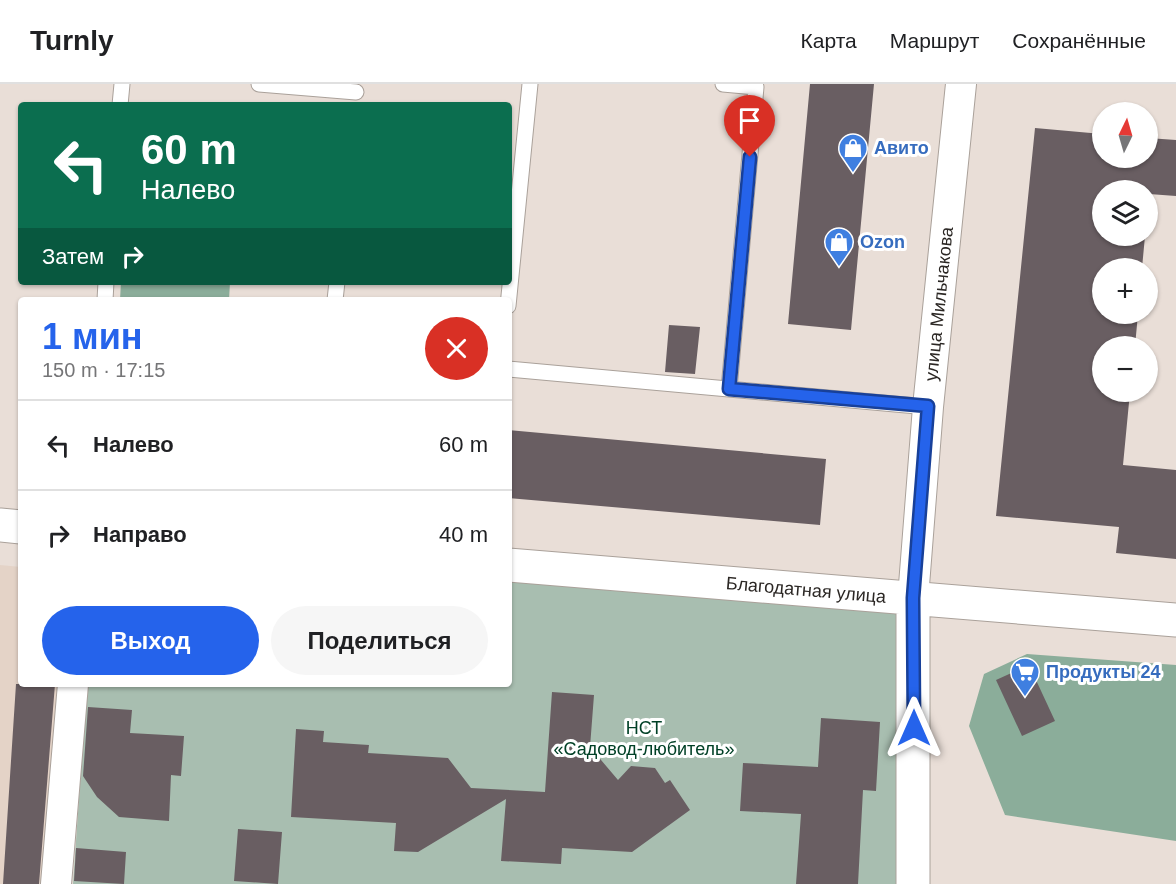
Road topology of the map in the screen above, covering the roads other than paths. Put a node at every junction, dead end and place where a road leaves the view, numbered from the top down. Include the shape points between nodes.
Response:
1 (122, 84) edge
2 (259, 84) edge
3 (530, 84) edge
4 (723, 84) edge
5 (961, 84) edge
6 (355, 94) edge
7 (120, 102) edge
8 (512, 266) edge
9 (512, 369) edge
10 (729, 389) junction
11 (928, 406) junction
12 (0, 525) edge
13 (18, 527) edge
14 (512, 565) edge
15 (913, 598) junction
16 (1176, 620) edge
17 (73, 687) edge
18 (57, 884) edge
19 (913, 884) edge

1 - 7 lane
2 - 6 lane
3 - 8 lane
4 - 10 lane via 756,87
5 - 11 street, улица Мильчакова
9 - 10 lane
10 - 11 lane
11 - 15 street, улица Мильчакова
12 - 13 street
14 - 15 street, Благодатная улица
15 - 16 street, Благодатная улица
15 - 19 street, улица Мильчакова
17 - 18 street

